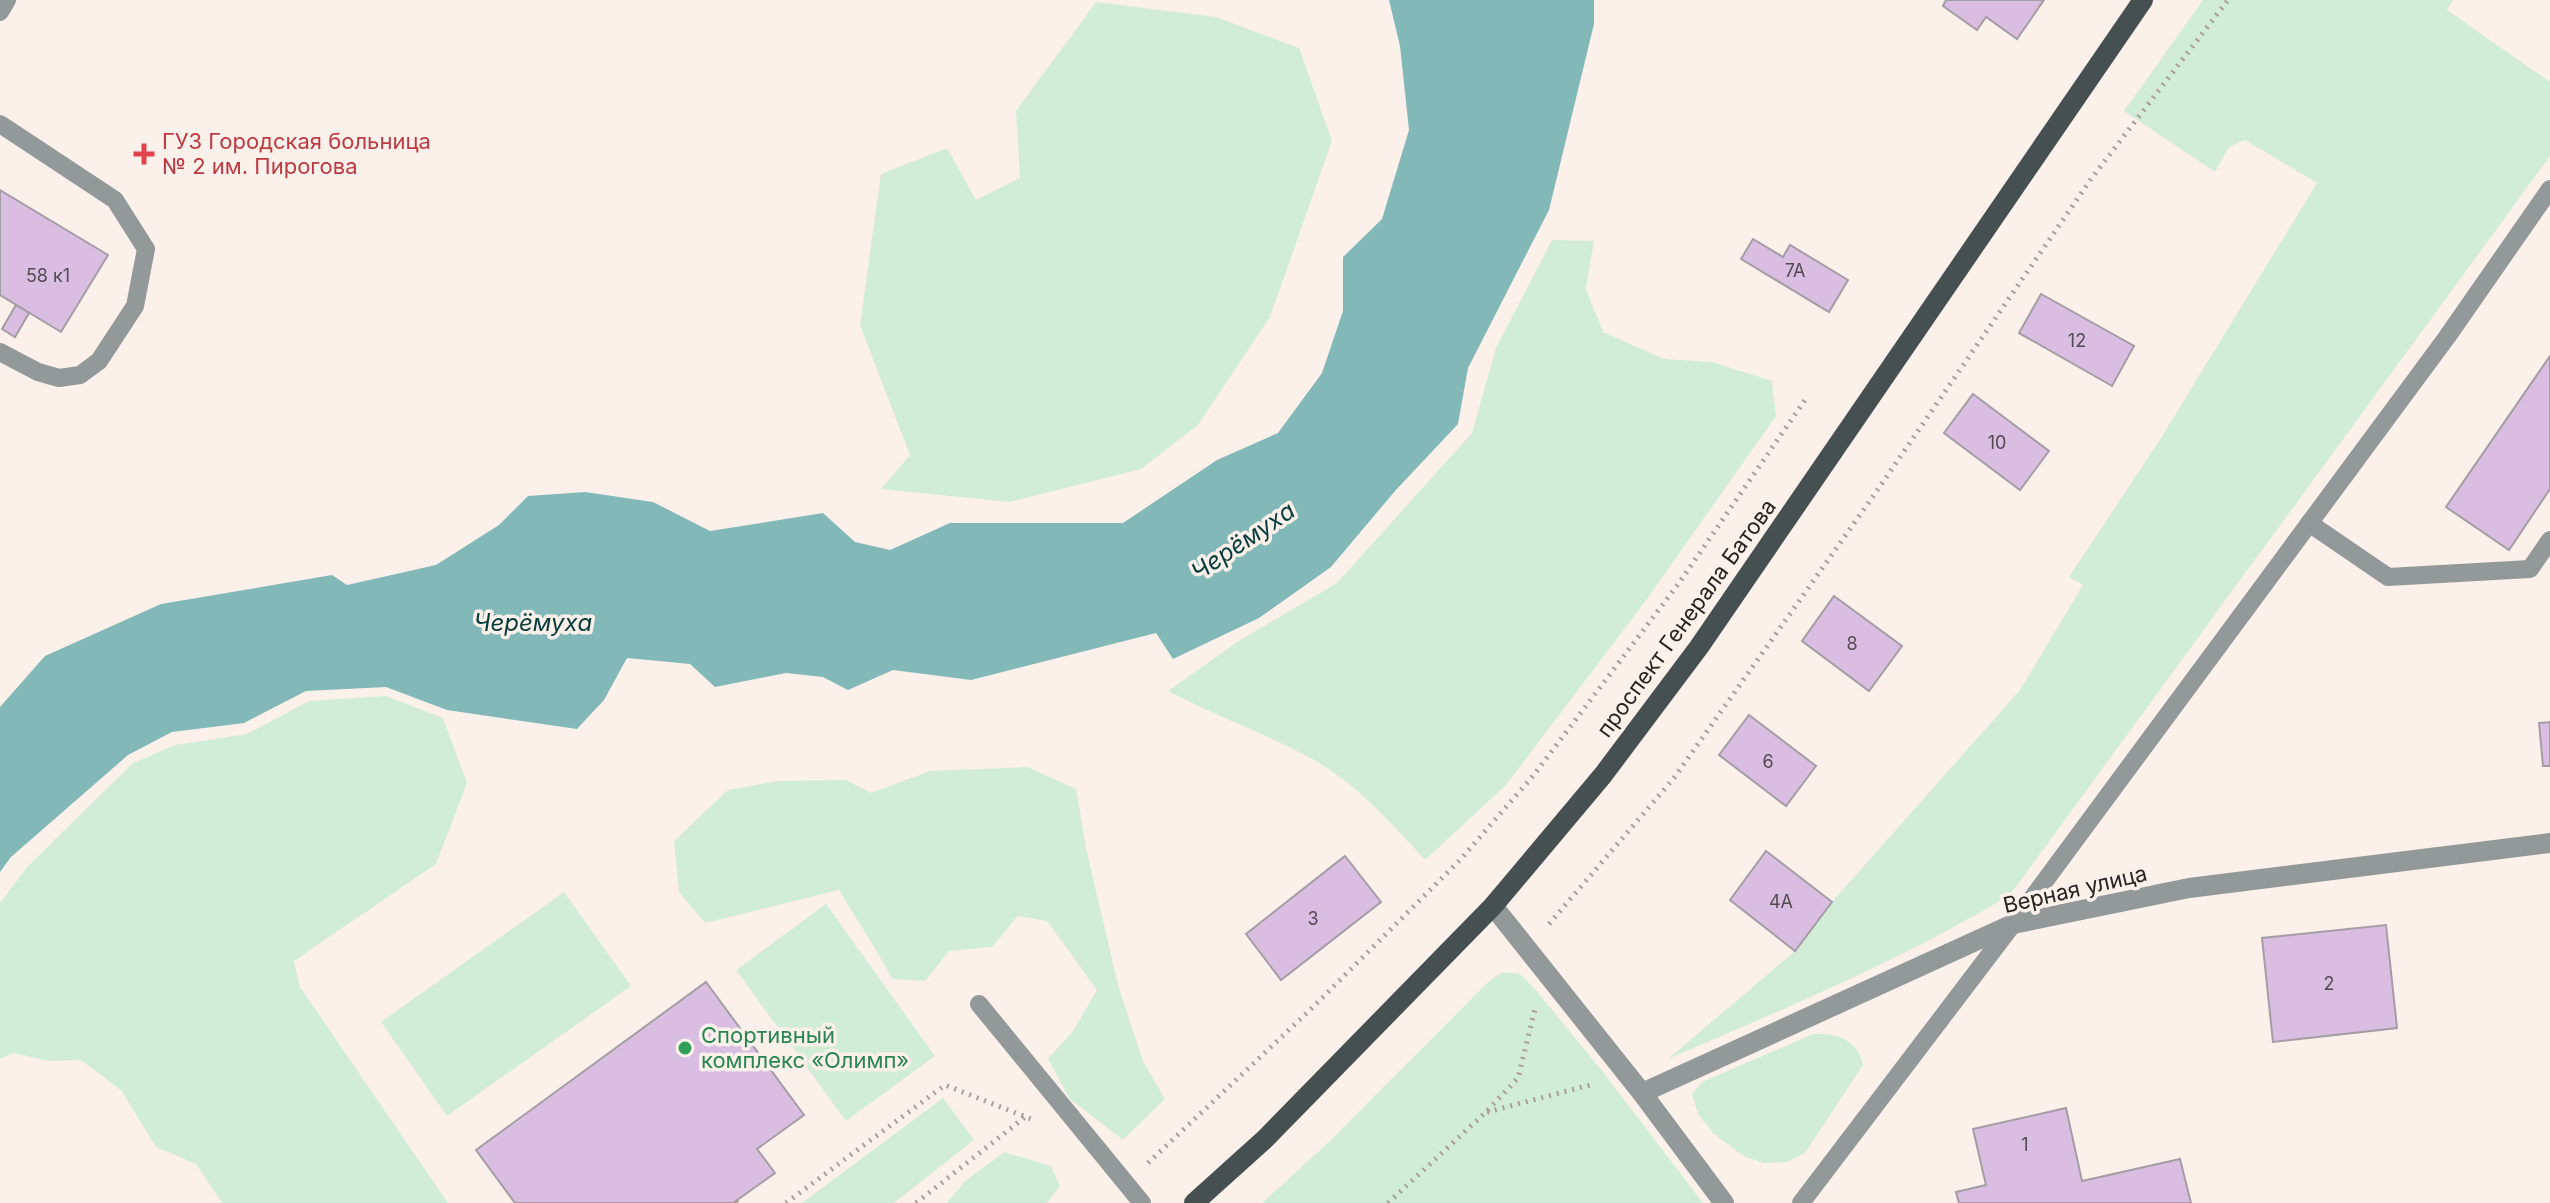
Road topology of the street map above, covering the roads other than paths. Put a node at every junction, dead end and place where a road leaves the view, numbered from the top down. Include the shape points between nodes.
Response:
1 (7, 0) edge
2 (2143, 0) edge
3 (0, 12) edge
4 (0, 124) edge
5 (2550, 189) edge
6 (0, 352) edge
7 (2309, 523) junction
8 (2550, 540) edge
9 (2550, 843) edge
10 (1493, 906) junction
11 (2013, 924) junction
12 (979, 1004) dead end
13 (1642, 1093) junction
14 (1142, 1203) edge
15 (1194, 1203) edge
16 (1724, 1203) edge
17 (1801, 1203) edge

1 - 3 lane
2 - 10 main road, проспект Генерала Батова via 1699,647 1603,775
4 - 6 lane via 115,200 146,249 135,306 99,361 80,375 59,378
5 - 7 lane
7 - 8 lane via 2388,577 2530,569
7 - 11 lane
9 - 11 street, Верная улица via 2189,888
10 - 13 street
10 - 15 main road, проспект Генерала Батова via 1265,1139
11 - 13 street, Верная улица
11 - 17 lane
12 - 14 lane
13 - 16 street

